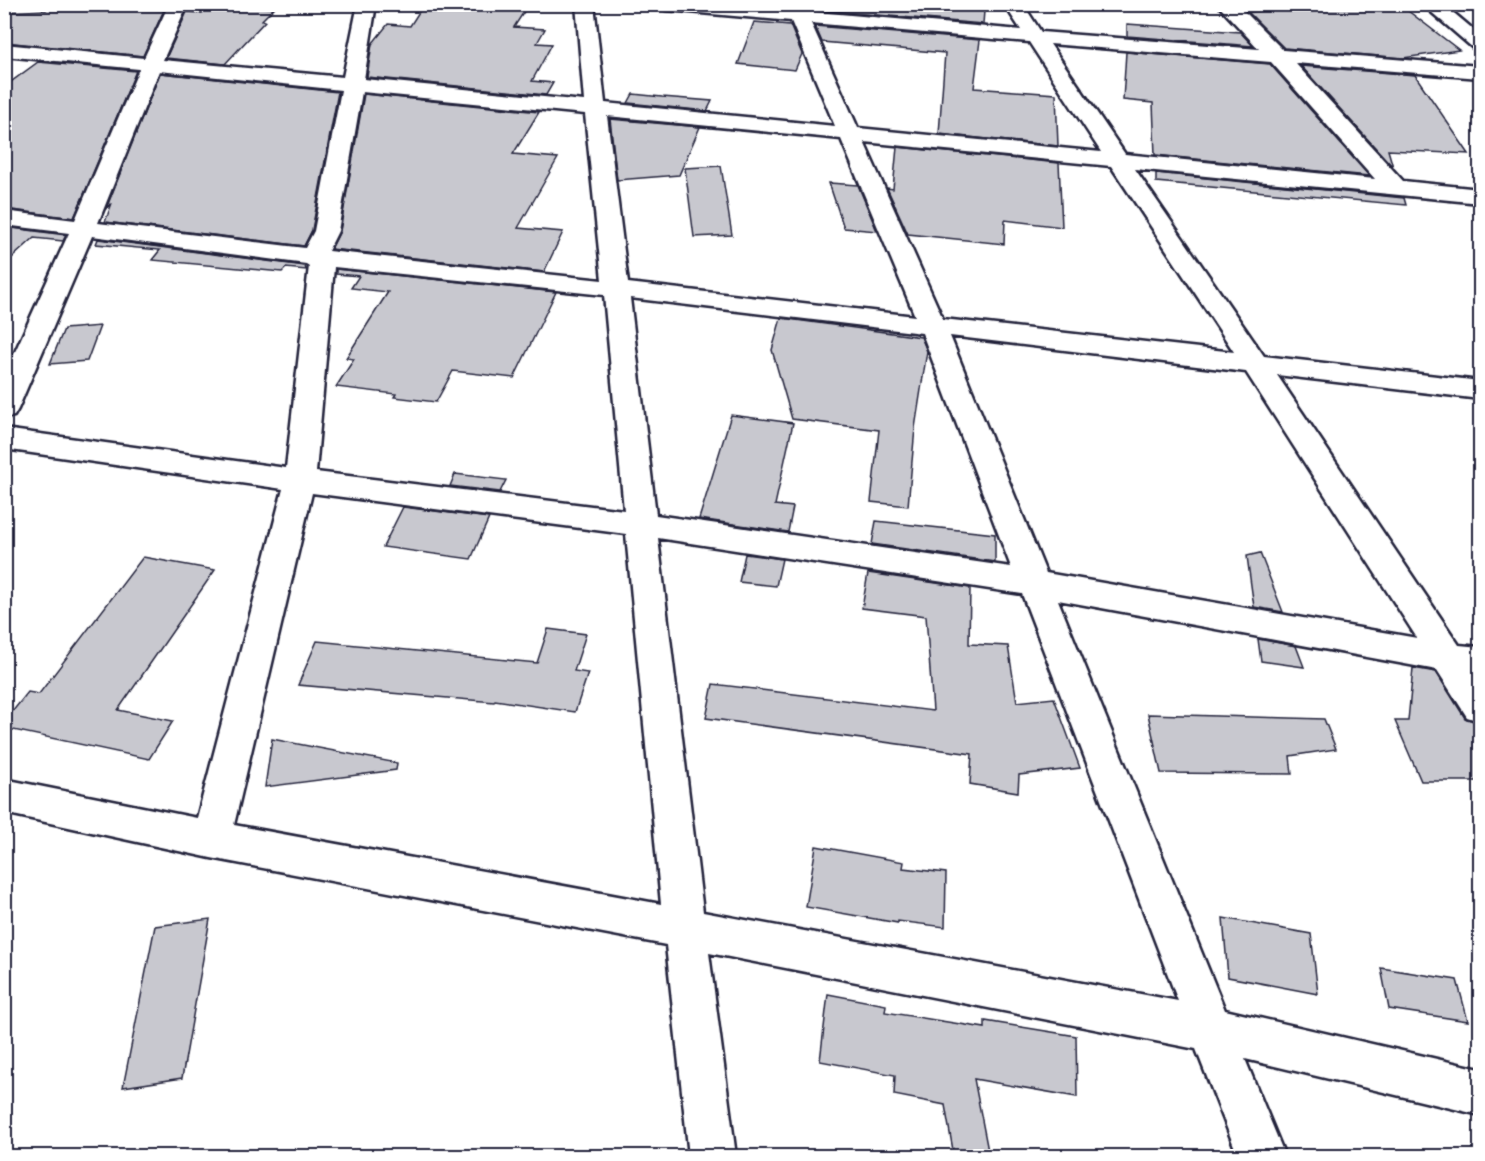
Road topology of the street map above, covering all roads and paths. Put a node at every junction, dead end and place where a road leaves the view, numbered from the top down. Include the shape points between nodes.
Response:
1 (179, 4) edge
2 (367, 4) edge
3 (585, 4) edge
4 (666, 4) edge
5 (1013, 4) edge
6 (1226, 4) edge
7 (1431, 4) edge
8 (795, 10) edge
9 (1035, 37) junction
10 (1480, 44) edge
11 (4, 50) edge
12 (1278, 57) junction
13 (151, 64) junction
14 (1480, 72) edge
15 (353, 84) junction
16 (594, 108) junction
17 (850, 133) junction
18 (1116, 159) junction
19 (1395, 187) junction
20 (1480, 196) edge
21 (4, 218) edge
22 (84, 227) junction
23 (313, 257) junction
24 (616, 289) junction
25 (932, 325) junction
26 (1254, 362) junction
27 (1480, 390) edge
28 (4, 409) edge
29 (4, 439) edge
30 (300, 481) junction
31 (641, 524) junction
32 (1034, 583) junction
33 (1448, 658) junction
34 (1480, 661) edge
35 (1480, 706) edge
36 (4, 796) edge
37 (211, 840) junction
38 (683, 927) junction
39 (1211, 1029) junction
40 (1480, 1092) edge
41 (712, 1156) edge
42 (1262, 1156) edge

1 - 13 street
2 - 15 street
3 - 16 street
4 - 8 street
5 - 9 street
6 - 12 street
7 - 10 street
8 - 9 street
8 - 17 street
9 - 12 street
9 - 18 street
11 - 13 street
12 - 14 street
12 - 19 street
13 - 15 street
13 - 22 street
15 - 16 street
15 - 23 street via 326,231
16 - 17 street
16 - 24 street
17 - 18 street
17 - 25 street
18 - 19 street
18 - 26 street
19 - 20 street
21 - 22 street
22 - 23 street
22 - 28 street
23 - 24 street
23 - 30 street via 322,264
24 - 25 street
24 - 31 street
25 - 26 street
25 - 32 street
26 - 27 street
26 - 33 street
29 - 30 street
30 - 31 street
30 - 37 street
31 - 32 street
31 - 38 street
32 - 33 street
32 - 39 street
33 - 34 street
33 - 35 street
36 - 37 street
37 - 38 street
38 - 39 street
38 - 41 street
39 - 40 street
39 - 42 street

